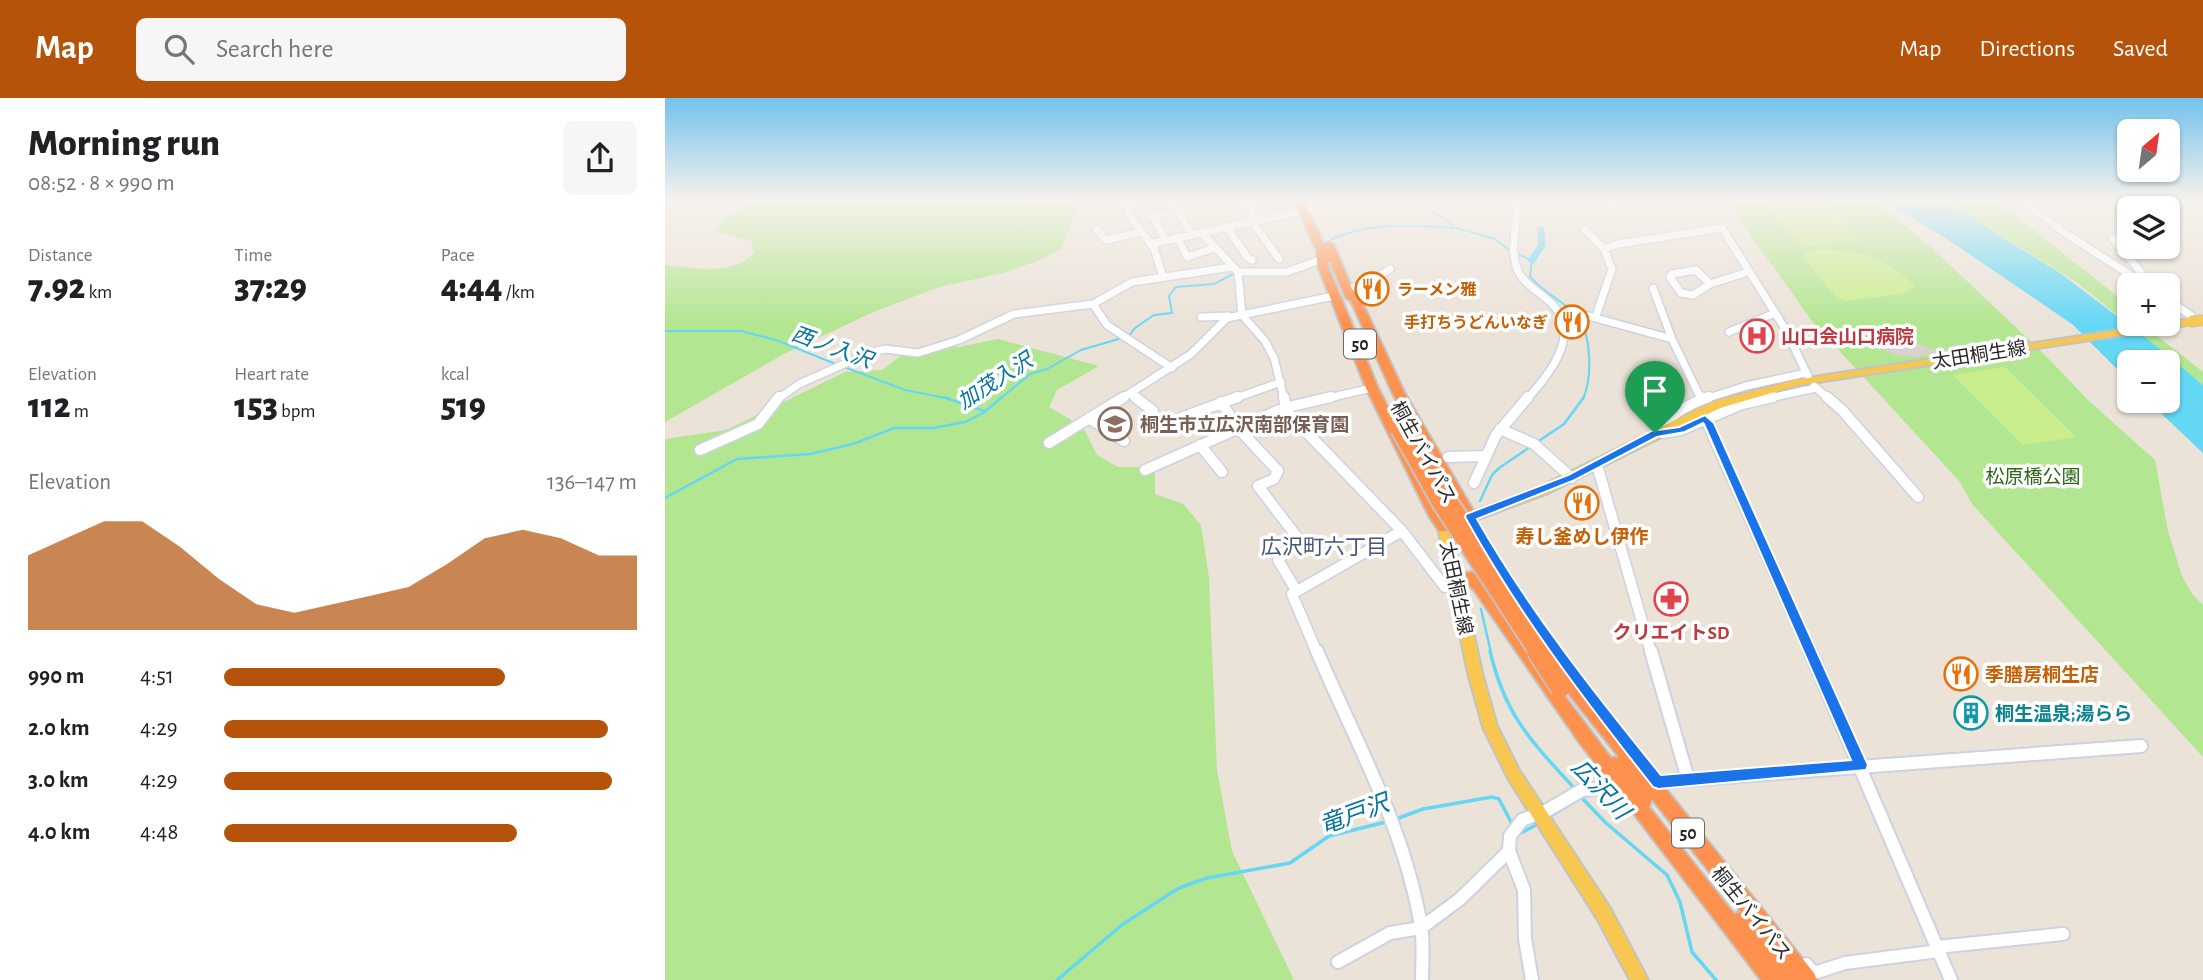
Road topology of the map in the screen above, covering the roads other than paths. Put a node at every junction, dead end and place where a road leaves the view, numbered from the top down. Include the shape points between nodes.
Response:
1 (1157, 242) edge
2 (1180, 242) edge
3 (1209, 242) edge
4 (1237, 242) edge
5 (1267, 242) edge
6 (1320, 242) edge
7 (1517, 242) edge
8 (1597, 242) edge
9 (1630, 242) edge
10 (1730, 242) edge
11 (2079, 242) edge
12 (1150, 244) joint
13 (1269, 246) junction
14 (1214, 248) junction
15 (1604, 249) junction
16 (1325, 256) junction
17 (1279, 259) dead end
18 (2130, 259) edge
19 (1252, 260) junction
20 (1390, 268) dead end
21 (1235, 270) junction
22 (1248, 271) junction
23 (1748, 272) junction
24 (2128, 273) edge
25 (2142, 273) edge
26 (1163, 277) junction
27 (1710, 284) junction
28 (1653, 288) dead end
29 (1347, 289) junction
30 (1334, 296) junction
31 (1093, 304) junction
32 (1775, 313) junction
33 (2203, 313) edge
34 (1581, 314) dead end
35 (1242, 315) junction
36 (1596, 316) junction
37 (1201, 317) dead end
38 (1232, 317) junction
39 (2194, 318) edge
40 (1729, 332) dead end
41 (1672, 339) junction
42 (1172, 368) junction
43 (1281, 382) junction
44 (1372, 388) junction
45 (1130, 393) junction
46 (1702, 400) junction
47 (1221, 402) junction
48 (1284, 408) junction
49 (1153, 411) dead end
50 (1089, 418) junction
51 (1183, 418) dead end
52 (1705, 418) junction
53 (1238, 428) junction
54 (1403, 428) junction
55 (1500, 429) junction
56 (1655, 433) junction
57 (1123, 441) dead end
58 (1049, 443) dead end
59 (1200, 446) junction
60 (700, 450) dead end
61 (1486, 456) junction
62 (1448, 457) dead end
63 (1597, 465) junction
64 (1145, 470) dead end
65 (1222, 472) dead end
66 (1572, 478) junction
67 (1474, 483) dead end
68 (1917, 496) dead end
69 (1470, 517) junction
70 (1444, 527) junction
71 (1402, 531) junction
72 (1454, 579) junction
73 (1296, 590) junction
74 (1566, 686) junction
75 (2141, 746) dead end
76 (1861, 765) junction
77 (1688, 779) junction
78 (1658, 782) junction
79 (1624, 787) junction
80 (1538, 813) junction
81 (1509, 852) junction
82 (1421, 928) junction
83 (2063, 934) dead end
84 (1938, 949) junction
85 (1338, 962) dead end
86 (1813, 978) edge
87 (1422, 980) edge
88 (1532, 980) edge
89 (1639, 980) edge
90 (1774, 980) edge
91 (1787, 980) edge
92 (1951, 980) edge

1 - 12 street
2 - 14 street via 1187,257
3 - 14 street
4 - 19 street
5 - 13 street
6 - 16 highway, 桐生バイパス / 50
7 - 55 street via 1516,265 1527,284 1561,317 1563,337 1554,364
8 - 15 street
9 - 15 street
10 - 23 street
11 - 24 street
12 - 26 street
13 - 17 street
13 - 19 street
14 - 21 street
15 - 36 street via 1612,271
16 - 22 street via 1287,272
16 - 29 highway, 桐生バイパス / 50
16 - 30 highway, 50
16 - 54 highway, 桐生バイパス / 50
18 - 25 street
19 - 22 street
20 - 29 street via 1364,285
21 - 22 street
21 - 26 street
21 - 35 street
23 - 27 street
23 - 32 street
26 - 31 street via 1122,286
27 - 27 street via 1690,295 1681,293 1670,275 1696,270
28 - 41 street
29 - 54 highway, 桐生バイパス / 50
29 - 69 highway, 50 via 1399,394
30 - 35 street
30 - 44 highway, 50
31 - 42 street via 1103,322
31 - 60 street via 1014,314 918,353 885,349 860,356 780,396 758,424
32 - 40 street
32 - 46 street via 1807,374
33 - 39 street
34 - 36 street
35 - 38 street
35 - 43 street via 1267,344
36 - 41 street
37 - 38 street
38 - 42 street
39 - 56 main road, 太田桐生線 via 1787,385 1738,397
41 - 46 street
42 - 45 street
43 - 47 street
43 - 48 street
44 - 48 street
44 - 70 highway, 50
45 - 49 street
45 - 50 street
46 - 56 street via 1667,417
47 - 51 street
47 - 53 street
48 - 53 street
48 - 71 street
50 - 57 street
50 - 58 street
52 - 56 street via 1681,430
52 - 68 street via 1815,387 1842,410
52 - 76 street
53 - 59 street
53 - 73 street via 1278,471 1274,479 1258,486 1297,537 1278,560
54 - 74 highway, 桐生バイパス / 50, bridge via 1440,504
55 - 61 street
55 - 66 street via 1537,446
56 - 63 main road, 太田桐生線
59 - 64 street
59 - 65 street
61 - 62 street
61 - 67 street
63 - 66 main road, 太田桐生線
63 - 77 street
66 - 69 main road, 太田桐生線
69 - 70 main road, 太田桐生線
69 - 78 street via 1541,629
70 - 72 main road, 太田桐生線
71 - 72 street via 1445,587
71 - 73 street
72 - 79 highway, 50 via 1472,578 1479,586
72 - 80 main road, 太田桐生線 via 1490,727
73 - 82 street via 1293,597 1385,797
74 - 86 highway, 桐生バイパス / 50
74 - 91 highway, 桐生バイパス / 50 via 1633,786
75 - 76 street
76 - 77 street
76 - 84 street
77 - 78 street
78 - 86 street
79 - 80 street via 1578,792
79 - 90 highway, 50
80 - 81 street via 1513,830
80 - 89 main road, 太田桐生線 via 1604,914
81 - 82 street via 1478,884
81 - 88 street via 1524,890
82 - 85 street via 1412,926 1391,934
82 - 87 street
83 - 84 street
84 - 86 street via 1845,963
84 - 92 street

